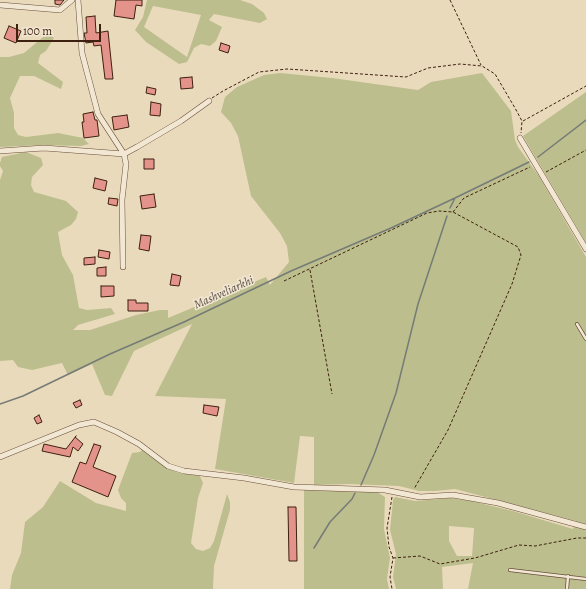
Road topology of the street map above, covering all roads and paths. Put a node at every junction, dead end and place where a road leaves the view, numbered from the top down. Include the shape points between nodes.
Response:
1 (72, 0) edge
2 (78, 0) edge
3 (450, 0) edge
4 (0, 5) edge
5 (482, 66) junction
6 (586, 86) edge
7 (209, 101) joint
8 (522, 121) junction
9 (520, 138) joint
10 (586, 150) edge
11 (0, 151) edge
12 (124, 154) junction
13 (536, 164) junction
14 (542, 174) junction
15 (454, 212) junction
16 (586, 249) edge
17 (123, 267) dead end
18 (310, 269) junction
19 (284, 281) dead end
20 (577, 324) dead end
21 (586, 339) edge
22 (332, 394) dead end
23 (0, 457) edge
24 (394, 492) junction
25 (411, 495) junction
26 (586, 528) edge
27 (586, 538) edge
28 (393, 558) junction
29 (510, 570) dead end
30 (568, 576) junction
31 (586, 579) edge
32 (392, 589) edge
33 (567, 589) edge

1 - 4 street via 60,10
2 - 12 street via 82,53 98,114
3 - 5 path
5 - 7 path via 460,64 428,68 406,77 287,69 259,72 222,91
5 - 8 path via 495,74
6 - 8 path
7 - 12 street via 181,121
8 - 9 path
9 - 13 street
10 - 14 path
11 - 12 street via 44,148
12 - 17 street via 126,164 122,200
13 - 14 street
13 - 15 path via 464,198
14 - 16 street
15 - 18 path via 428,213
15 - 25 path via 518,247 521,255 512,284 448,430
18 - 19 path
18 - 22 path
20 - 21 lane
23 - 24 street via 79,425 94,422 139,444 168,466 184,471 294,487
24 - 25 street
24 - 28 path via 390,501 387,528
25 - 26 street via 453,495 490,501
27 - 28 path via 535,546 519,545 476,558 440,564 420,556
28 - 32 path via 390,577
29 - 30 lane
30 - 31 lane
30 - 33 lane

